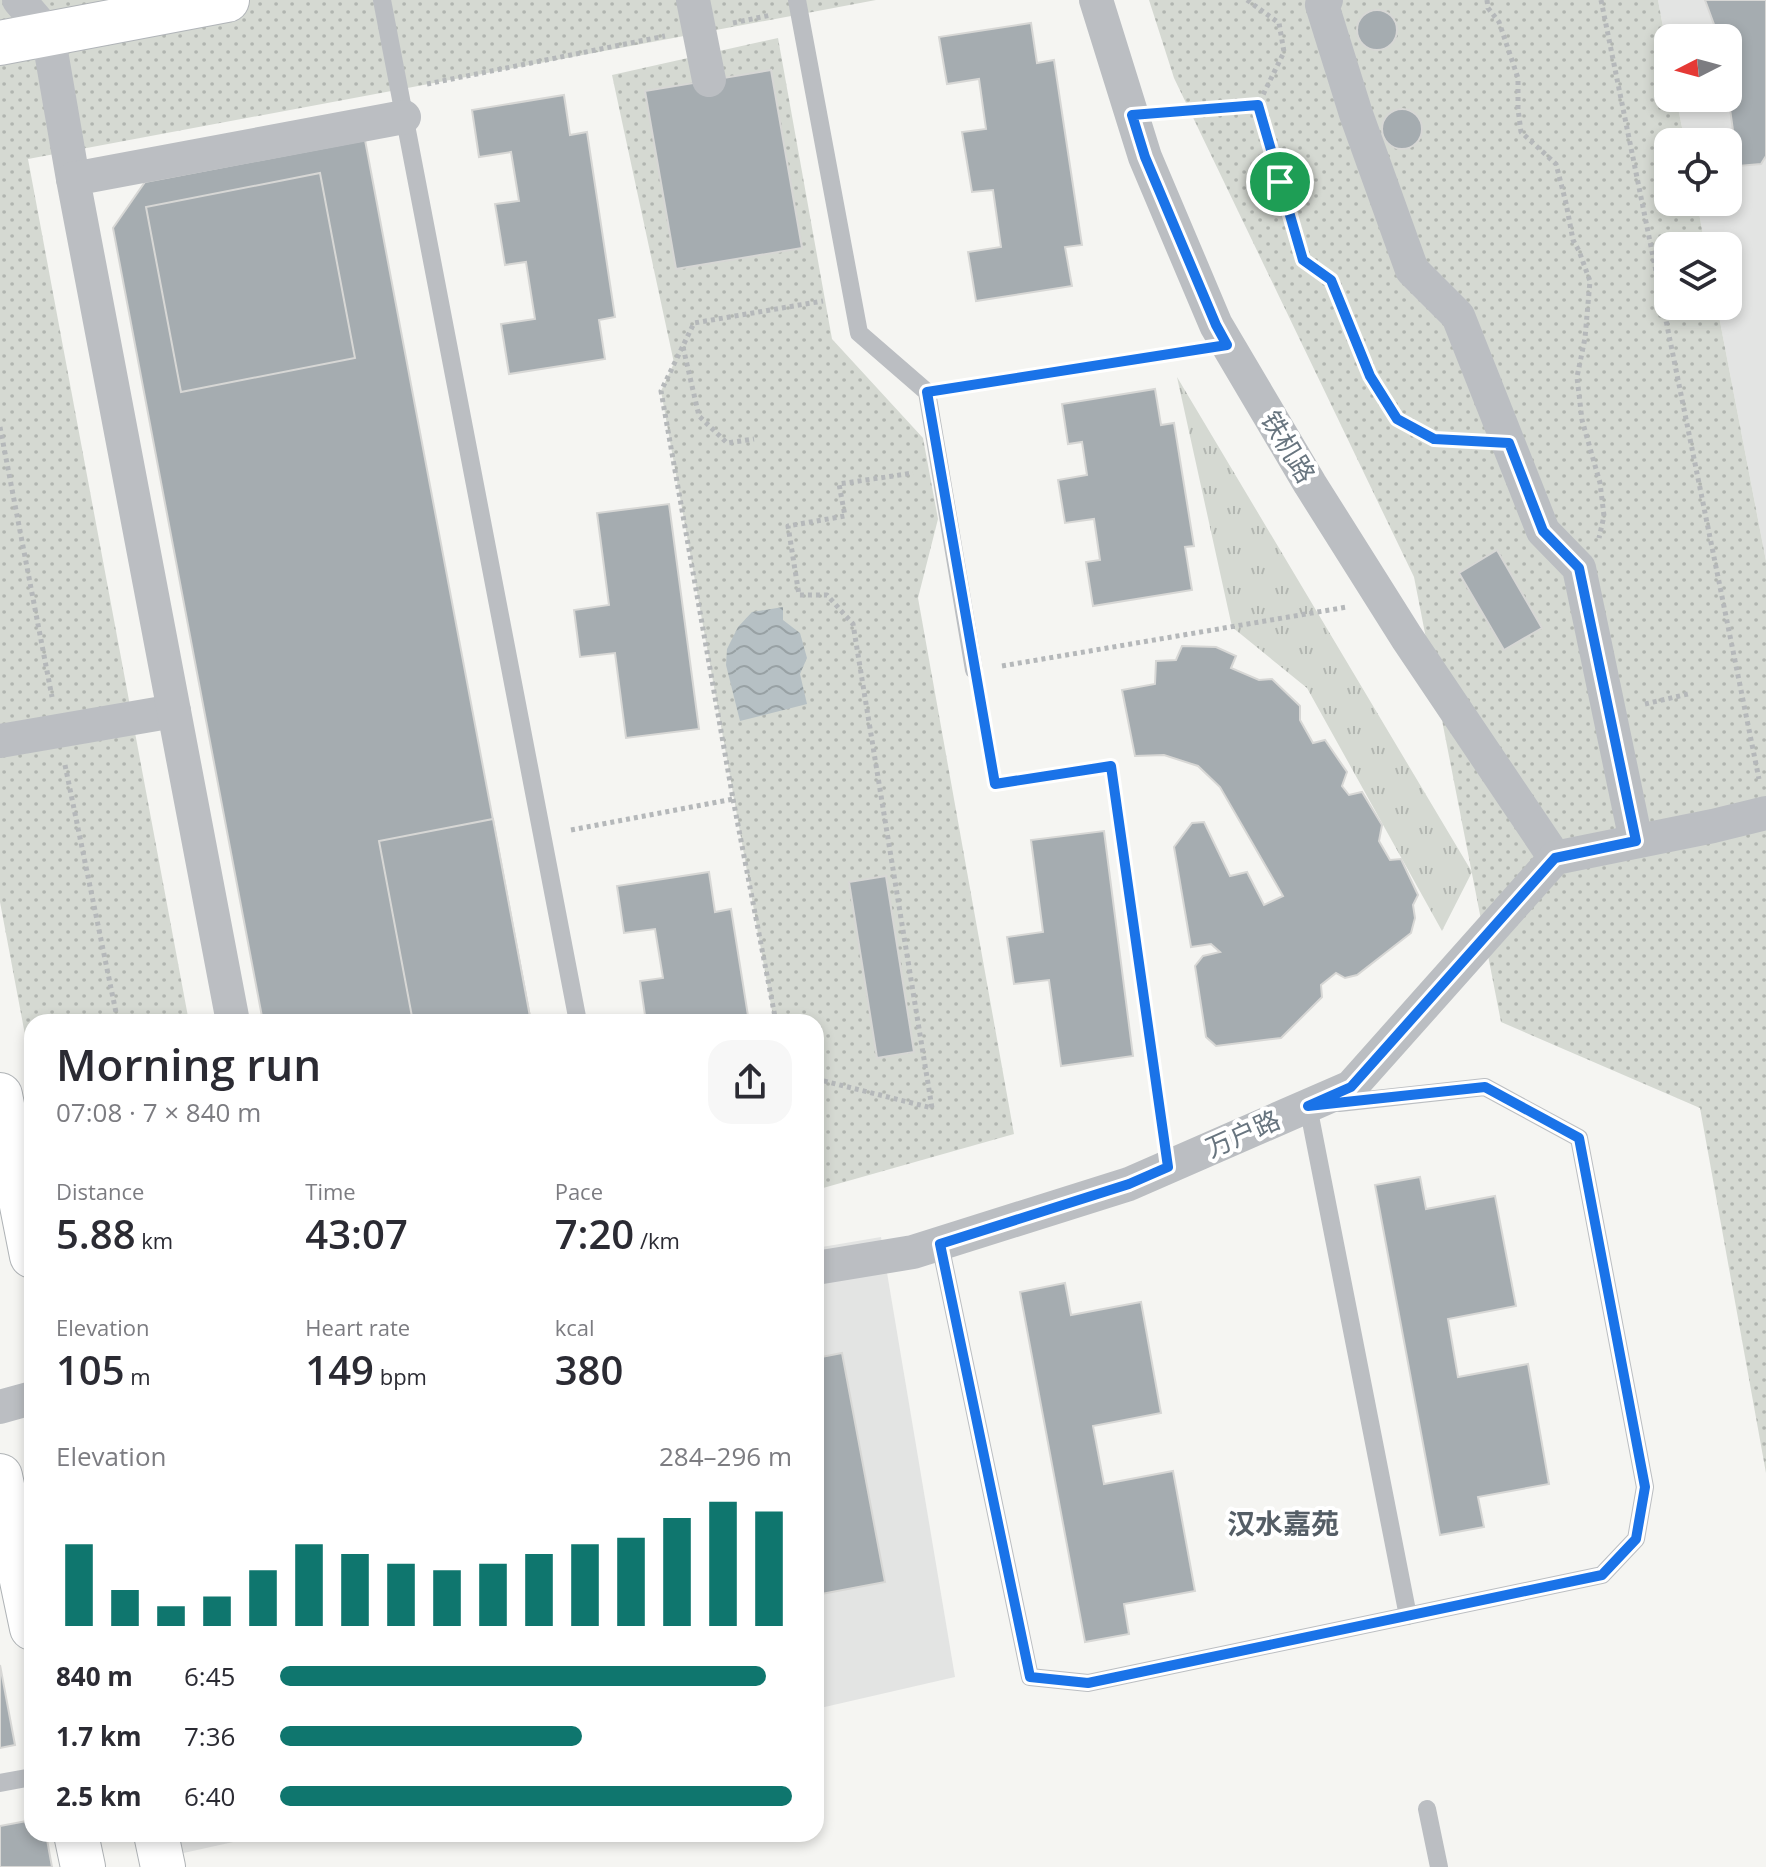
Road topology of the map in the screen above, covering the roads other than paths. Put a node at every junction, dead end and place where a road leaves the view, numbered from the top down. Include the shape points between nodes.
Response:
1 (19, 0) edge
2 (227, 0) edge
3 (382, 0) edge
4 (1096, 0) edge
5 (1326, 0) edge
6 (798, 5) edge
7 (696, 15) edge
8 (48, 34) junction
9 (0, 43) edge
10 (709, 80) dead end
11 (401, 103) junction
12 (73, 179) junction
13 (974, 670) road end
14 (174, 711) junction
15 (0, 741) edge
16 (1766, 813) edge
17 (1636, 841) junction
18 (1555, 858) junction
19 (231, 1014) edge
20 (576, 1014) edge
21 (0, 1095) edge
22 (1308, 1106) junction
23 (24, 1216) edge
24 (940, 1244) junction
25 (824, 1267) edge
26 (24, 1400) edge
27 (0, 1407) edge
28 (0, 1476) edge
29 (24, 1590) edge
30 (1408, 1616) junction
31 (24, 1778) edge
32 (0, 1783) edge
33 (1427, 1809) dead end
34 (78, 1842) edge
35 (158, 1842) edge
36 (83, 1867) edge
37 (163, 1867) edge
38 (1439, 1867) edge

1 - 8 street
2 - 8 main road
3 - 11 lane
4 - 18 street, 铁机路 via 1151,171 1216,325 1383,600
5 - 17 street via 1322,5 1356,114 1412,270 1458,316 1543,531 1579,568
6 - 13 lane via 859,333 927,392
7 - 10 street
8 - 9 main road
8 - 12 street
11 - 12 street
11 - 20 lane
12 - 14 street
14 - 15 street
14 - 19 street
16 - 17 street
17 - 18 street
18 - 22 street, 万户路 via 1351,1087
21 - 23 main road
22 - 24 street, 万户路 via 1129,1184
22 - 30 lane
22 - 30 lane via 1485,1087 1579,1138 1645,1487 1636,1539 1602,1575
24 - 25 street, 万户路
24 - 30 lane via 1030,1677 1088,1683
26 - 27 street
28 - 29 main road
31 - 32 lane
33 - 38 lane
34 - 36 main road
35 - 37 main road

